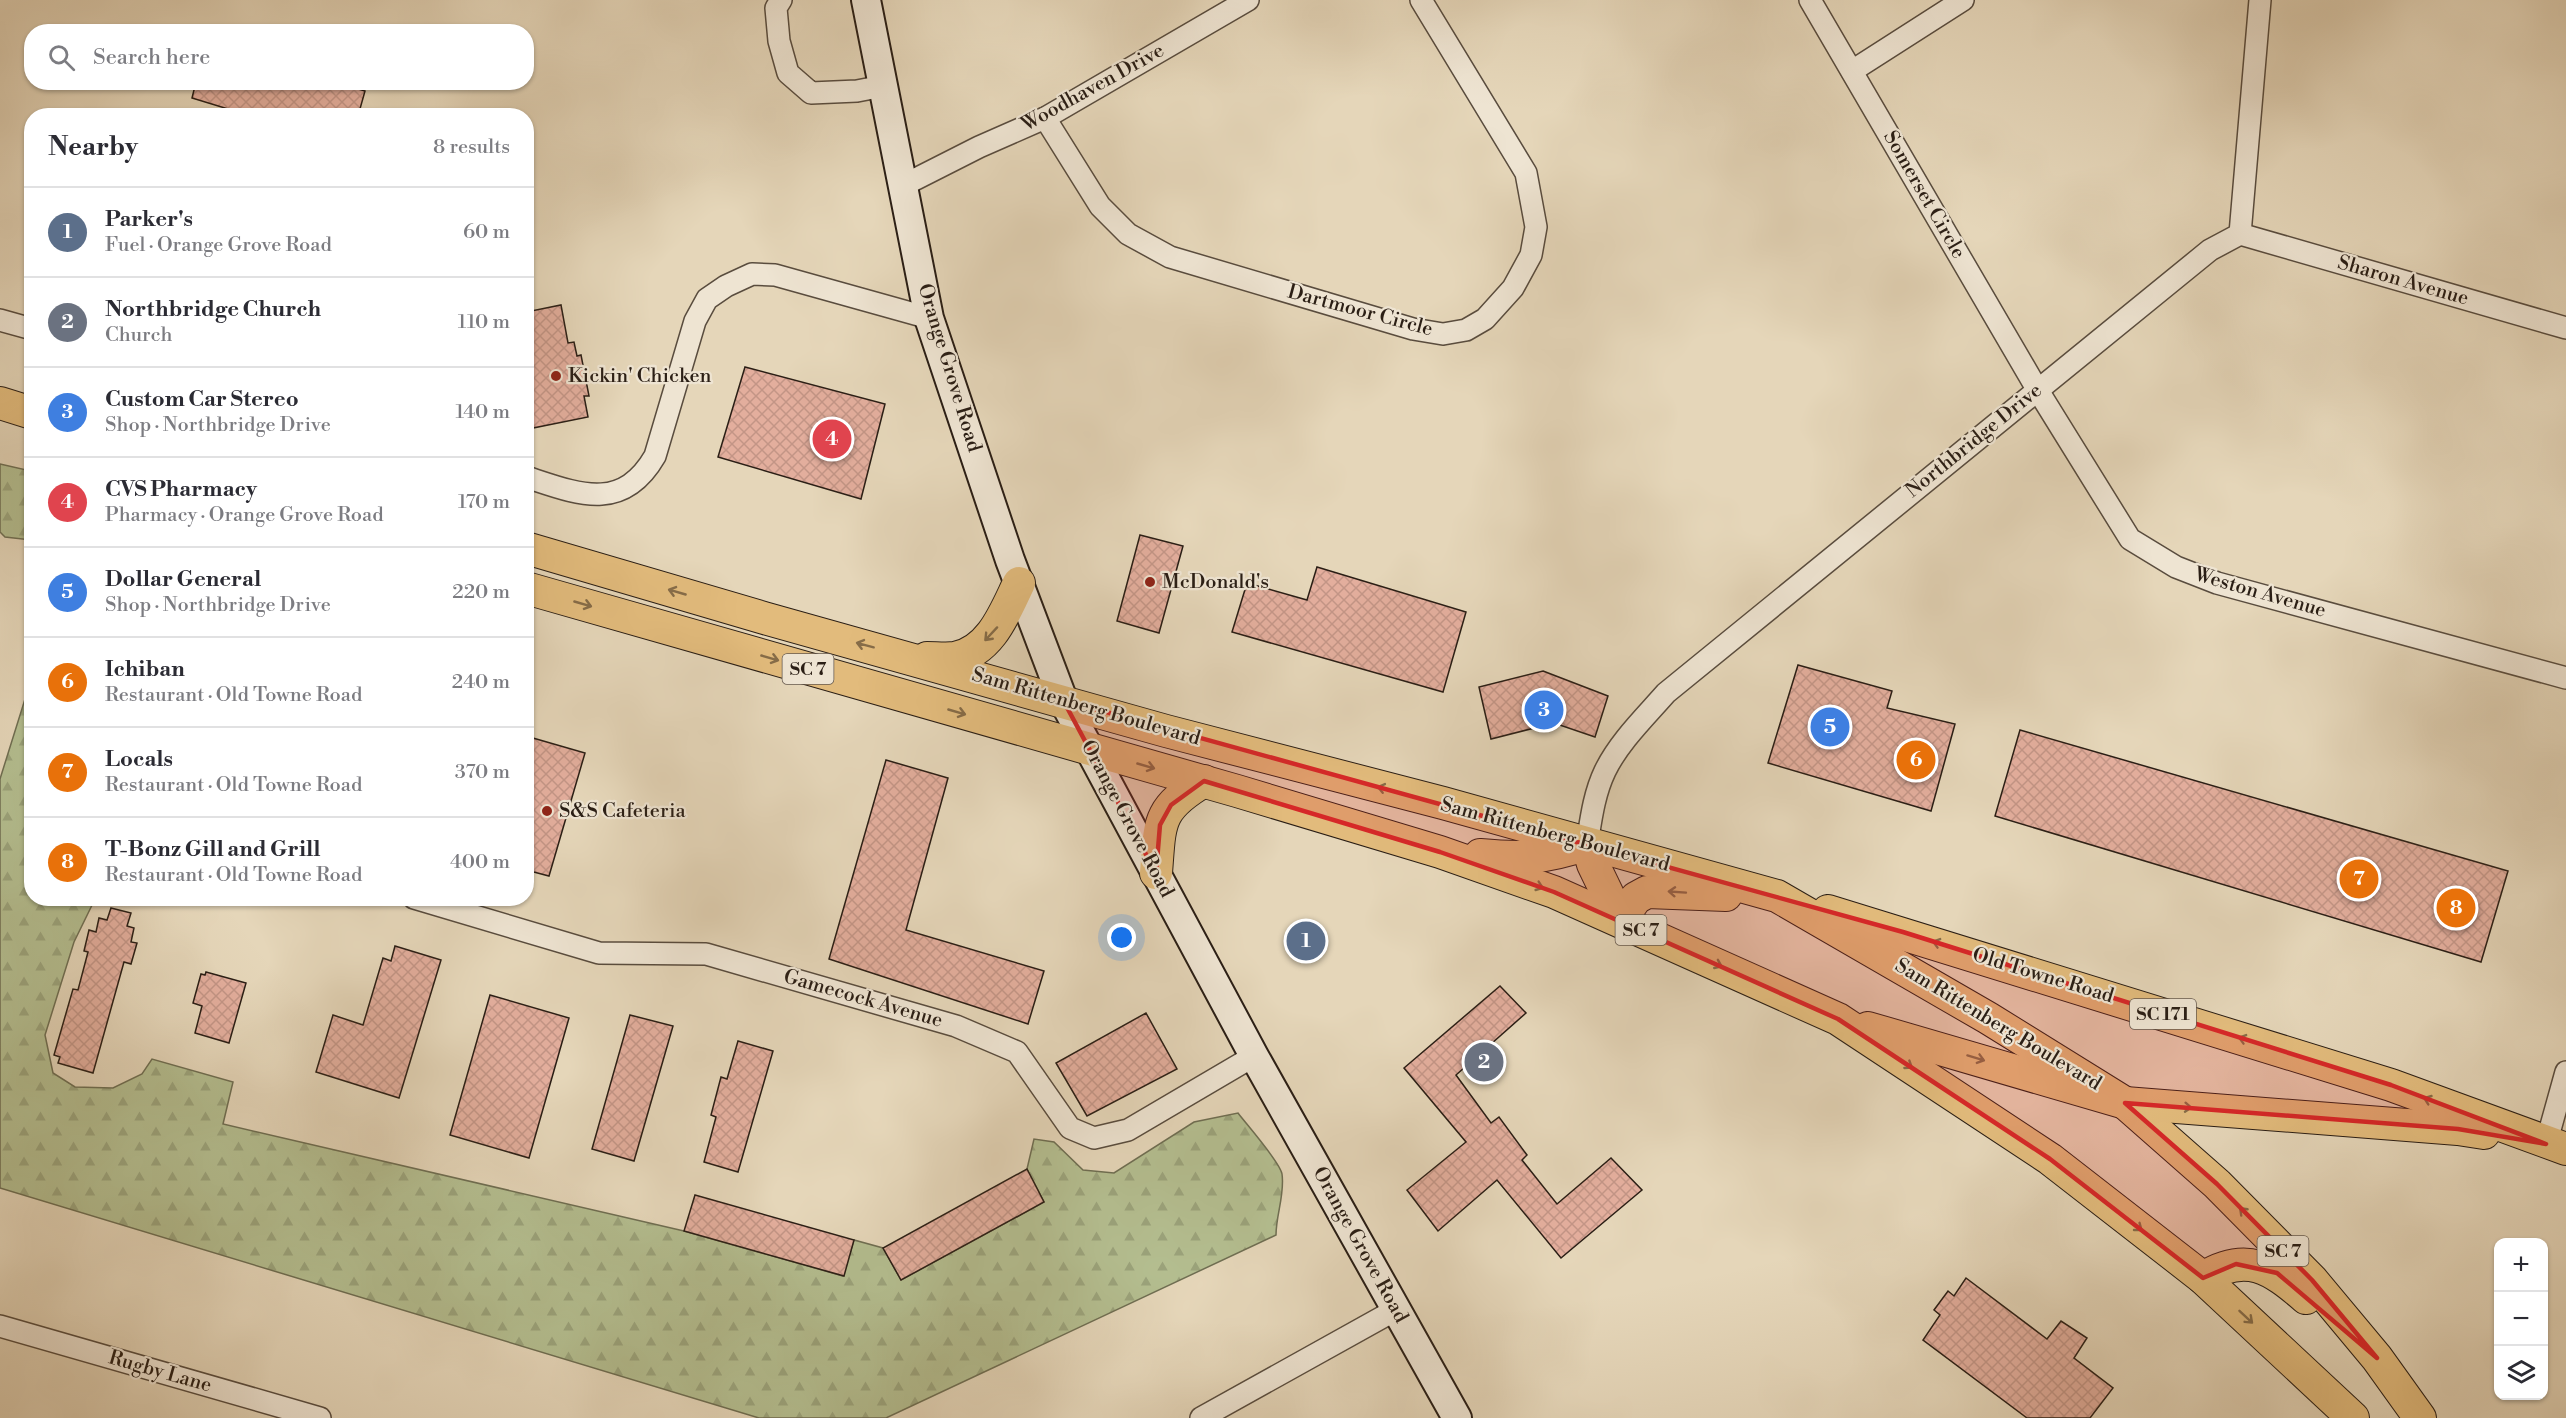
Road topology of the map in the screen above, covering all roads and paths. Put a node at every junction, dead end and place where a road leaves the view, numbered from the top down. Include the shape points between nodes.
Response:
1 (781, 0) edge
2 (866, 0) edge
3 (1248, 0) edge
4 (1421, 0) edge
5 (1810, 0) edge
6 (1963, 0) edge
7 (2259, 0) edge
8 (1852, 71) junction
9 (883, 86) junction
10 (1046, 118) junction
11 (902, 186) junction
12 (2240, 234) junction
13 (929, 318) junction
14 (0, 320) edge
15 (24, 327) edge
16 (2566, 328) edge
17 (2037, 389) junction
18 (0, 403) edge
19 (24, 410) edge
20 (534, 480) edge
21 (534, 550) edge
22 (1019, 583) junction
23 (534, 590) edge
24 (912, 658) junction
25 (2566, 678) edge
26 (1063, 700) junction
27 (1089, 750) junction
28 (1204, 781) junction
29 (1587, 844) junction
30 (1440, 852) junction
31 (1156, 873) junction
32 (1777, 896) junction
33 (441, 906) edge
34 (1620, 920) junction
35 (1838, 1019) junction
36 (1254, 1056) junction
37 (2566, 1072) edge
38 (2125, 1103) junction
39 (2556, 1147) edge
40 (2203, 1278) junction
41 (1397, 1309) junction
42 (0, 1326) edge
43 (2377, 1358) junction
44 (320, 1418) edge
45 (1202, 1418) edge
46 (1456, 1418) edge
47 (2353, 1418) edge
48 (2420, 1418) edge

1 - 9 street via 776,8 779,41 788,73 811,93
2 - 9 street, Orange Grove Road
3 - 10 street, Woodhaven Drive
4 - 10 street, Dartmoor Circle via 1526,172 1536,226 1531,255 1513,288 1485,319 1466,330 1443,334 1413,329 1170,257 1128,234 1100,206
5 - 8 street, Somerset Circle
6 - 8 street
7 - 12 street
8 - 17 street, Somerset Circle
9 - 11 street, Orange Grove Road
10 - 11 street, Woodhaven Drive
11 - 13 street, Orange Grove Road
12 - 16 street, Sharon Avenue
12 - 17 street, Northbridge Drive via 2210,250
13 - 20 street via 775,275 752,274 706,299 695,321 655,456 645,473 627,488 603,495 576,494
13 - 22 street, Orange Grove Road
14 - 15 street
17 - 25 street, Weston Avenue via 2130,539 2176,567 2217,583
17 - 29 street, Northbridge Drive via 1666,693 1605,771 1594,802
18 - 19 main road
24 -> 21 main road, Sam Rittenberg Boulevard / SC 7
22 -> 24 main road via 998,627 980,646 956,658
22 - 26 street, Orange Grove Road
23 -> 27 main road, Sam Rittenberg Boulevard / SC 7
24 - 26 main road, Sam Rittenberg Boulevard / SC 7
26 - 27 street, Orange Grove Road
29 -> 26 main road, Sam Rittenberg Boulevard / SC 7
27 -> 28 main road, Sam Rittenberg Boulevard / SC 7
27 - 31 street, Orange Grove Road
28 - 30 main road, Sam Rittenberg Boulevard / SC 7
28 - 31 main road via 1172,805 1160,825
29 - 30 main road via 1532,858
29 - 32 main road, Sam Rittenberg Boulevard / SC 7
29 - 34 main road
30 -> 34 main road, Sam Rittenberg Boulevard / SC 7
31 - 36 street, Orange Grove Road
32 -> 34 main road via 1647,892 1636,898
32 - 38 main road, Sam Rittenberg Boulevard / SC 7 via 1988,1018
39 -> 32 main road, Old Towne Road / SC 171 via 2391,1085
33 - 36 street, Gamecock Avenue via 599,953 706,954 956,1026 1017,1052 1070,1128 1094,1138 1128,1130
34 -> 35 main road, Sam Rittenberg Boulevard / SC 7
35 -> 38 main road
35 -> 40 main road, Sam Rittenberg Boulevard / SC 7 via 2050,1159
36 - 41 street, Orange Grove Road
37 - 39 street
38 -> 39 main road via 2458,1129
43 -> 38 main road, Sam Rittenberg Boulevard / SC 7 via 2312,1280 2217,1184
40 - 43 main road via 2236,1264 2277,1273
40 -> 47 main road, Sam Rittenberg Boulevard / SC 7
41 - 45 street
41 - 46 street, Orange Grove Road
42 - 44 street, Rugby Lane
43 - 48 main road, Sam Rittenberg Boulevard / SC 7

